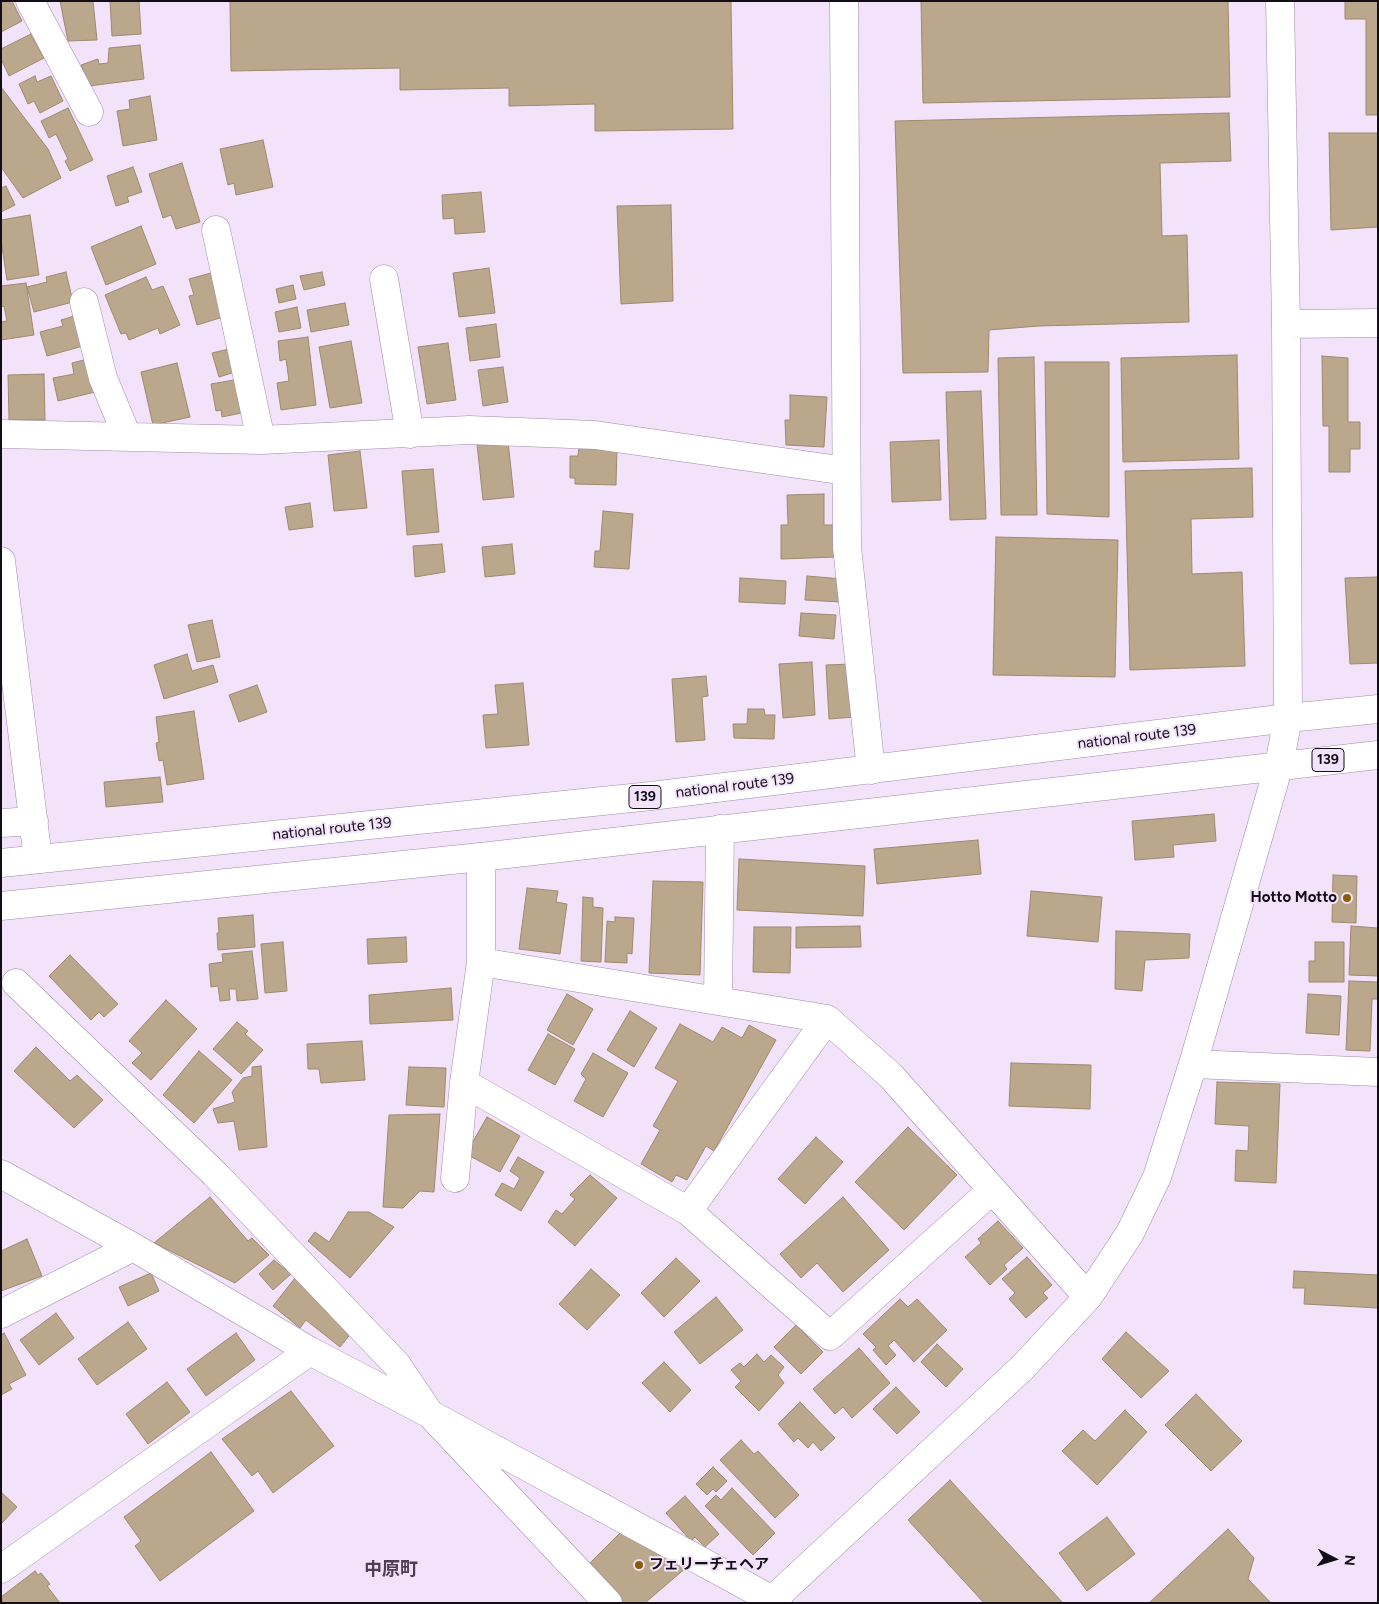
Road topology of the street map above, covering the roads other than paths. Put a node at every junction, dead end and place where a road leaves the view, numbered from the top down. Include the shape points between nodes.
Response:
1 (30, 1) edge
2 (844, 1) edge
3 (1280, 1) edge
4 (89, 112) dead end
5 (216, 230) dead end
6 (384, 279) dead end
7 (84, 302) dead end
8 (1378, 323) edge
9 (1286, 324) junction
10 (1, 434) edge
11 (410, 434) junction
12 (127, 436) junction
13 (261, 440) junction
14 (846, 471) junction
15 (1, 561) edge
16 (1378, 709) edge
17 (1288, 718) junction
18 (1378, 755) edge
19 (1279, 766) junction
20 (871, 770) junction
21 (34, 821) junction
22 (1, 823) edge
23 (720, 830) junction
24 (481, 857) junction
25 (38, 859) junction
26 (1, 863) edge
27 (1, 906) edge
28 (481, 962) junction
29 (16, 983) dead end
30 (718, 1001) junction
31 (827, 1019) junction
32 (1193, 1064) junction
33 (1378, 1072) edge
34 (464, 1083) junction
35 (1, 1174) edge
36 (455, 1178) dead end
37 (992, 1190) junction
38 (688, 1211) junction
39 (133, 1247) junction
40 (1088, 1297) junction
41 (1, 1314) edge
42 (310, 1351) junction
43 (430, 1414) junction
44 (1, 1569) edge
45 (774, 1602) edge
46 (608, 1603) edge

1 - 4 main road
2 - 14 main road
3 - 9 main road
5 - 13 main road
6 - 11 main road
7 - 12 main road via 103,378
8 - 9 main road
9 - 17 main road
10 - 12 main road
11 - 13 main road
11 - 14 main road via 468,430 596,435
12 - 13 main road
14 - 20 main road via 847,547
15 - 21 main road
16 - 17 main road, national route 139 / 139
17 - 19 main road
17 - 20 main road, national route 139 / 139
18 - 19 main road, 139
19 - 23 main road, 139
19 - 32 main road
20 - 25 main road, national route 139 / 139
21 - 22 main road
21 - 25 main road
23 - 24 main road, 139
23 - 30 main road
24 - 27 main road, 139
24 - 28 main road
25 - 26 main road, national route 139 / 139
28 - 30 main road
28 - 34 main road
29 - 43 main road via 222,1181 397,1365
30 - 31 main road
31 - 37 main road via 891,1076
31 - 38 main road
32 - 33 main road
32 - 40 main road via 1157,1177 1130,1233
34 - 36 main road
34 - 38 main road
35 - 39 main road
37 - 38 main road via 830,1336
37 - 40 main road
39 - 41 main road
39 - 42 main road
40 - 45 main road via 1022,1368
42 - 43 main road
42 - 44 main road
43 - 45 main road
43 - 46 main road

